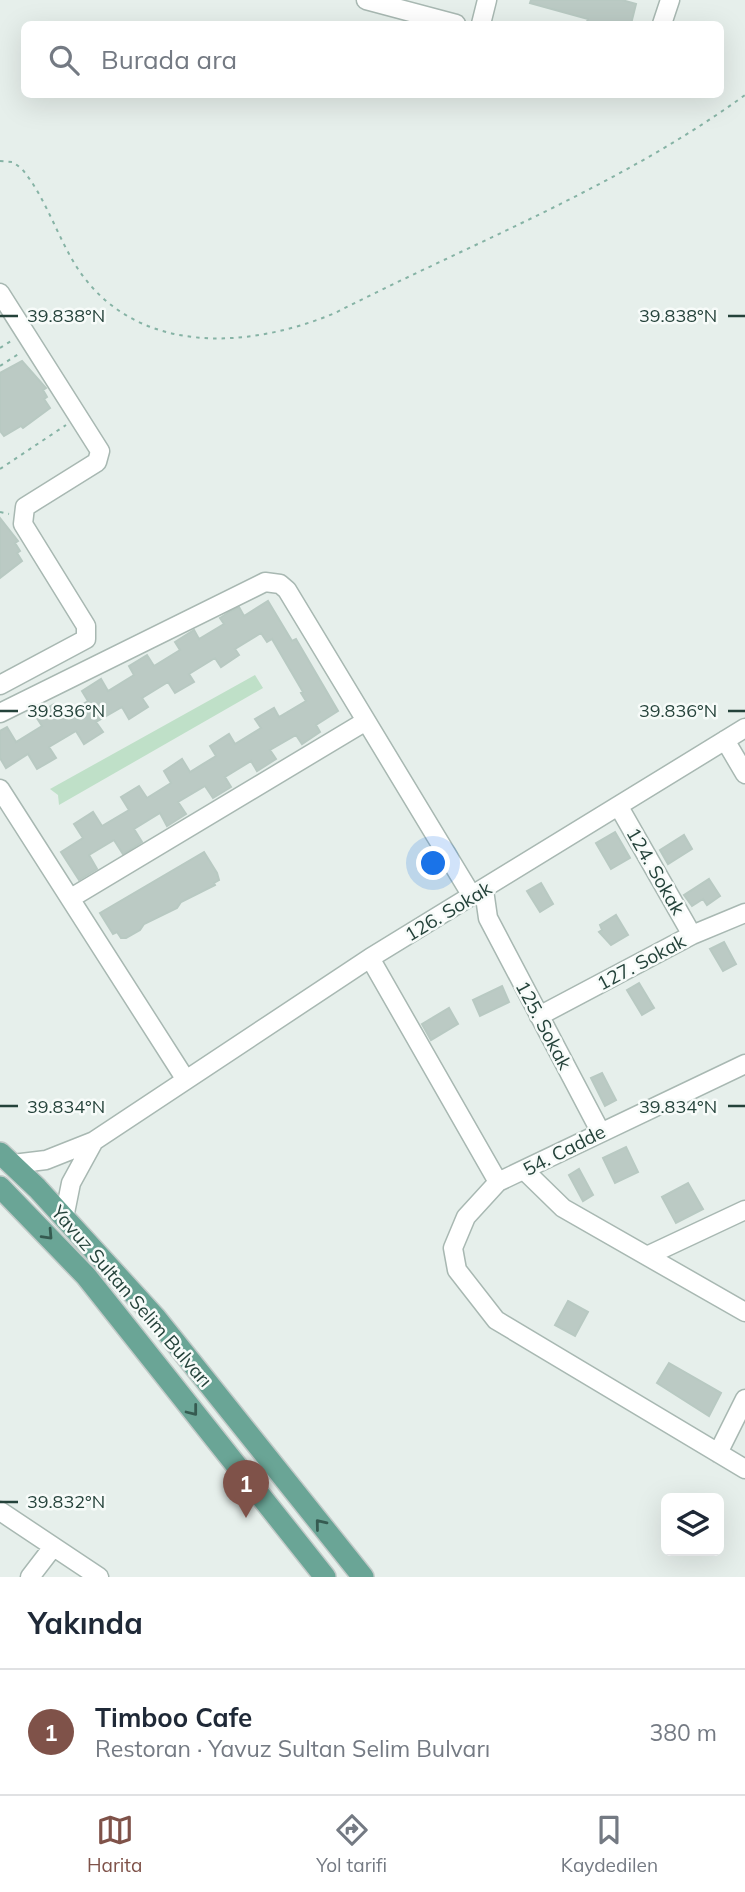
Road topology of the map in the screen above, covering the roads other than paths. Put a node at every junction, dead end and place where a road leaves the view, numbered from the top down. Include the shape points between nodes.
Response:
1 (366, 0) edge
2 (488, 0) edge
3 (670, 0) edge
4 (445, 21) edge
5 (482, 21) edge
6 (663, 21) edge
7 (0, 293) edge
8 (0, 685) edge
9 (0, 713) edge
10 (366, 721) junction
11 (745, 728) edge
12 (725, 740) junction
13 (745, 774) edge
14 (0, 789) edge
15 (619, 807) junction
16 (472, 896) junction
17 (71, 898) junction
18 (745, 913) edge
19 (488, 918) junction
20 (692, 935) junction
21 (370, 958) junction
22 (539, 1016) junction
23 (745, 1064) edge
24 (186, 1080) junction
25 (600, 1131) junction
26 (94, 1141) junction
27 (7, 1158) edge
28 (524, 1170) junction
29 (498, 1182) junction
30 (0, 1187) edge
31 (745, 1210) edge
32 (64, 1217) junction
33 (649, 1255) junction
34 (745, 1312) edge
35 (745, 1399) edge
36 (718, 1453) junction
37 (745, 1469) edge
38 (0, 1511) edge
39 (52, 1547) junction
40 (30, 1577) edge
41 (99, 1577) edge
42 (325, 1577) edge
43 (363, 1577) edge

1 - 4 street
2 - 5 street
3 - 6 street
7 - 8 street via 99,447 97,462 25,507 22,519 87,634 83,643
9 - 10 street via 265,582 287,590
10 - 16 street
10 - 17 street
11 - 12 street, 126. Sokak
12 - 13 street
12 - 15 street, 126. Sokak
14 - 17 street
15 - 16 street, 126. Sokak
15 - 20 street, 124. Sokak
16 - 19 street, 125. Sokak
16 - 19 street
16 - 21 street, 126. Sokak
17 - 24 street
18 - 20 street, 127. Sokak
19 - 22 street, 125. Sokak
20 - 22 street, 127. Sokak
21 - 24 street, 126. Sokak
21 - 29 street
22 - 25 street, 125. Sokak
23 - 25 street, 54. Cadde
24 - 26 street, 126. Sokak
25 - 28 street, 54. Cadde
26 - 27 street, 126. Sokak via 46,1160
26 - 32 street via 71,1183
27 - 32 main road, Yavuz Sultan Selim Bulvarı
28 - 29 street, 54. Cadde
28 - 33 street via 563,1208
29 - 36 street via 466,1217 453,1248 457,1270 470,1290 496,1320
30 -> 42 main road, Yavuz Sultan Selim Bulvarı via 86,1276
31 - 33 street
43 -> 32 main road, Yavuz Sultan Selim Bulvarı via 155,1318
33 - 34 street
35 - 36 street
36 - 37 street
38 - 39 street
39 - 40 street
39 - 41 street

